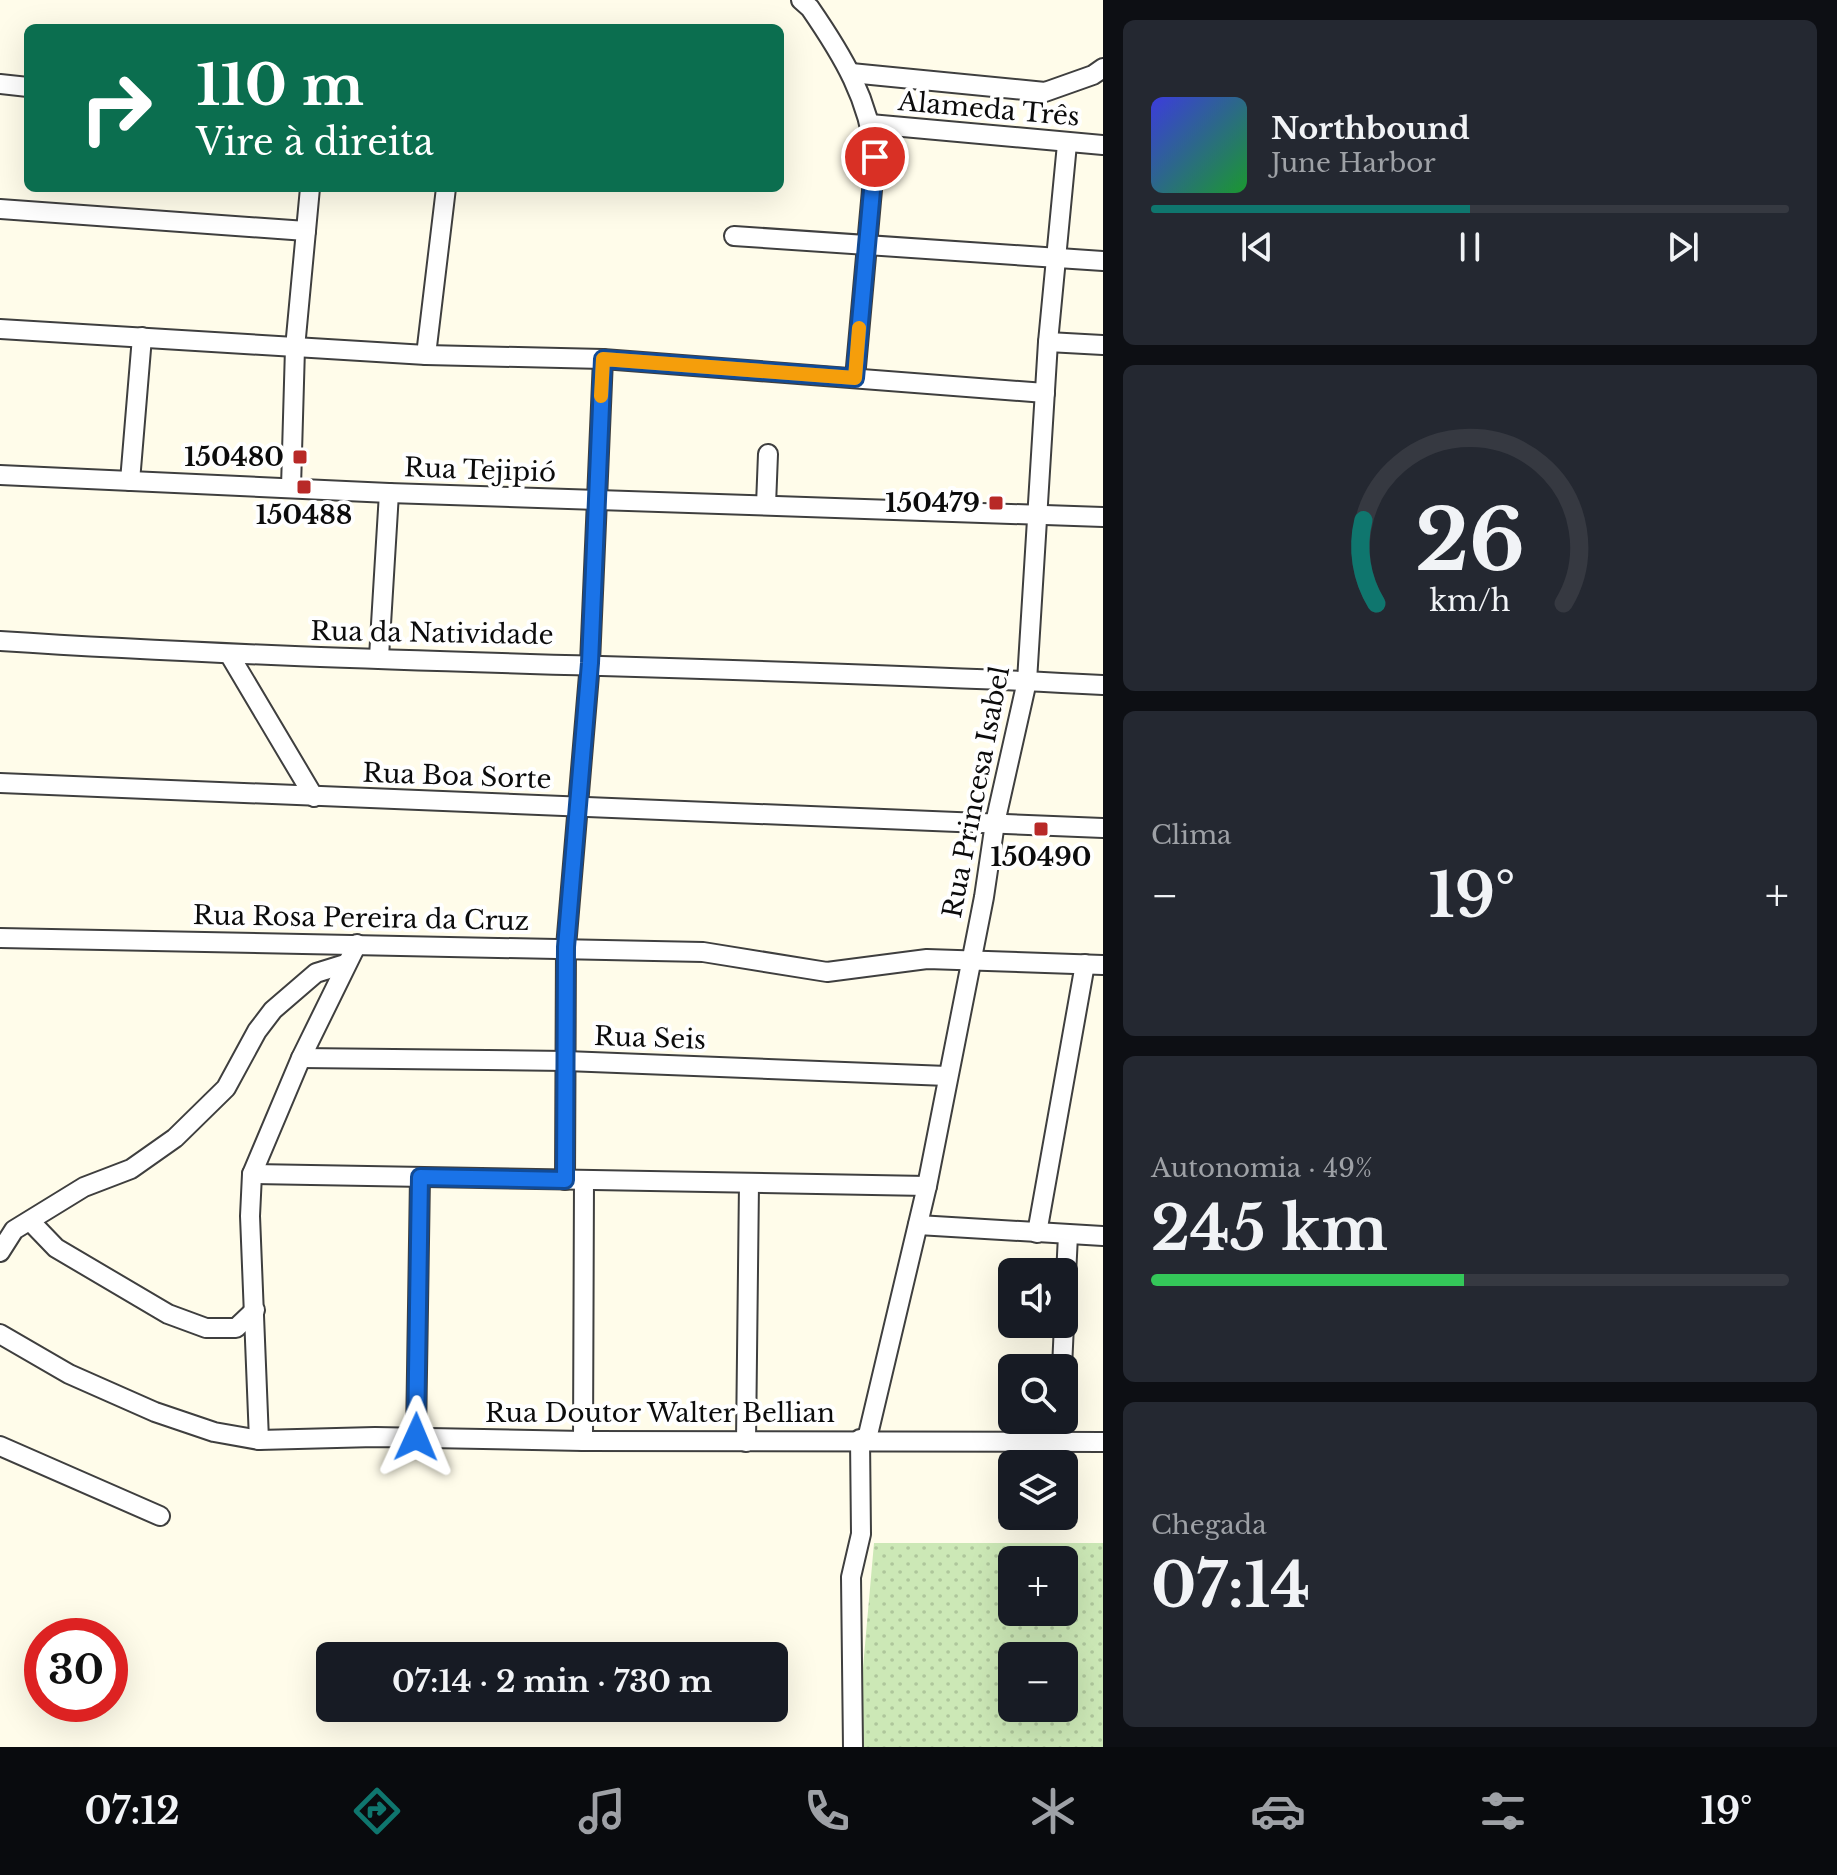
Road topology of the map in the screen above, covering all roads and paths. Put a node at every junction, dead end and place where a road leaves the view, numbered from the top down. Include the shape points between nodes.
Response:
1 (801, 0) edge
2 (1103, 68) edge
3 (851, 73) junction
4 (0, 84) edge
5 (24, 87) edge
6 (870, 124) junction
7 (1067, 144) junction
8 (1103, 145) edge
9 (310, 192) edge
10 (446, 192) edge
11 (0, 209) edge
12 (306, 231) junction
13 (734, 236) dead end
14 (867, 247) junction
15 (1056, 259) junction
16 (1103, 261) edge
17 (0, 329) edge
18 (142, 337) junction
19 (1048, 342) junction
20 (1103, 345) edge
21 (295, 348) junction
22 (426, 355) junction
23 (603, 359) junction
24 (855, 378) junction
25 (1045, 393) junction
26 (768, 454) dead end
27 (0, 475) edge
28 (130, 481) junction
29 (291, 487) junction
30 (389, 493) junction
31 (596, 499) junction
32 (766, 505) junction
33 (1039, 516) junction
34 (1103, 517) edge
35 (0, 641) edge
36 (229, 654) junction
37 (379, 657) junction
38 (590, 663) junction
39 (1027, 681) junction
40 (1103, 685) edge
41 (0, 783) edge
42 (314, 797) junction
43 (578, 807) junction
44 (995, 823) junction
45 (1103, 828) edge
46 (0, 938) edge
47 (357, 944) junction
48 (566, 947) junction
49 (970, 958) junction
50 (345, 964) junction
51 (1094, 965) edge
52 (301, 1058) junction
53 (566, 1061) junction
54 (947, 1076) junction
55 (252, 1174) junction
56 (420, 1177) junction
57 (575, 1180) junction
58 (749, 1183) junction
59 (927, 1186) junction
60 (30, 1221) junction
61 (918, 1225) junction
62 (1037, 1233) junction
63 (1068, 1235) junction
64 (1103, 1236) edge
65 (0, 1252) edge
66 (1067, 1258) edge
67 (255, 1310) junction
68 (0, 1334) edge
69 (1059, 1434) edge
70 (416, 1437) junction
71 (864, 1439) junction
72 (259, 1440) junction
73 (583, 1441) junction
74 (746, 1442) junction
75 (1059, 1442) junction
76 (1103, 1442) edge
77 (0, 1446) edge
78 (160, 1516) dead end
79 (853, 1747) edge

1 - 3 street
2 - 3 street via 1045,92
3 - 6 street
4 - 5 street
6 - 7 street, Alameda Três
6 - 14 street via 875,157
7 - 8 street, Alameda Três
7 - 15 street, Rua Princesa Isabel
9 - 12 street
10 - 22 street
11 - 12 street
12 - 21 street
13 - 14 street
14 - 15 street
14 - 24 street
15 - 16 street
15 - 19 street, Rua Princesa Isabel
17 - 18 street
18 - 21 street
18 - 28 street
19 - 20 street
19 - 25 street, Rua Princesa Isabel
21 - 22 street
21 - 29 street
22 - 23 street
23 - 24 street
23 - 31 street
24 - 25 street
25 - 33 street, Rua Princesa Isabel
26 - 32 street
27 - 28 street, Rua Tejipió
28 - 29 street, Rua Tejipió
29 - 30 street, Rua Tejipió
30 - 31 street, Rua Tejipió
30 - 37 street
31 - 32 street, Rua Tejipió
31 - 38 street
32 - 33 street, Rua Tejipió
33 - 34 street, Rua Tejipió
33 - 39 street, Rua Princesa Isabel
35 - 36 street, Rua da Natividade
36 - 37 street, Rua da Natividade
36 - 42 street
37 - 38 street, Rua da Natividade
38 - 39 street, Rua da Natividade
38 - 43 street
39 - 40 street, Rua da Natividade
39 - 44 street, Rua Princesa Isabel
41 - 42 street, Rua Boa Sorte
42 - 43 street, Rua Boa Sorte
43 - 44 street, Rua Boa Sorte
43 - 48 street
44 - 45 street, Rua Boa Sorte
44 - 49 street, Rua Princesa Isabel
46 - 47 street, Rua Rosa Pereira da Cruz
47 - 48 street, Rua Rosa Pereira da Cruz
47 - 50 street
48 - 49 street, Rua Rosa Pereira da Cruz via 703,952 827,972 892,961
48 - 53 street
49 - 51 street, Rua Rosa Pereira da Cruz
49 - 54 street, Rua Princesa Isabel
50 - 52 street
50 - 60 street via 316,973 273,1010 226,1088 175,1138 131,1169 84,1187
51 - 62 street
52 - 53 street, Rua Seis
52 - 55 street
53 - 54 street, Rua Seis
53 - 57 street
54 - 59 street, Rua Princesa Isabel
55 - 56 street
55 - 67 street
56 - 57 street
56 - 70 street
57 - 58 street
57 - 73 street
58 - 59 street
58 - 74 street
59 - 61 street, Rua Princesa Isabel
60 - 65 street via 14,1230
60 - 67 street via 56,1248 168,1314 206,1328 236,1328
61 - 62 street
61 - 71 street, Rua Princesa Isabel
62 - 63 street
63 - 64 street
63 - 66 street
67 - 72 street
68 - 72 street, Rua Doutor Walter Bellian via 69,1374 155,1412
69 - 75 street
70 - 72 street, Rua Doutor Walter Bellian
70 - 73 street, Rua Doutor Walter Bellian
71 - 74 street, Rua Doutor Walter Bellian
71 - 75 street, Rua Doutor Walter Bellian
71 - 79 street, Rua Princesa Isabel via 861,1534 851,1577
73 - 74 street, Rua Doutor Walter Bellian
75 - 76 street, Rua Doutor Walter Bellian
77 - 78 street

